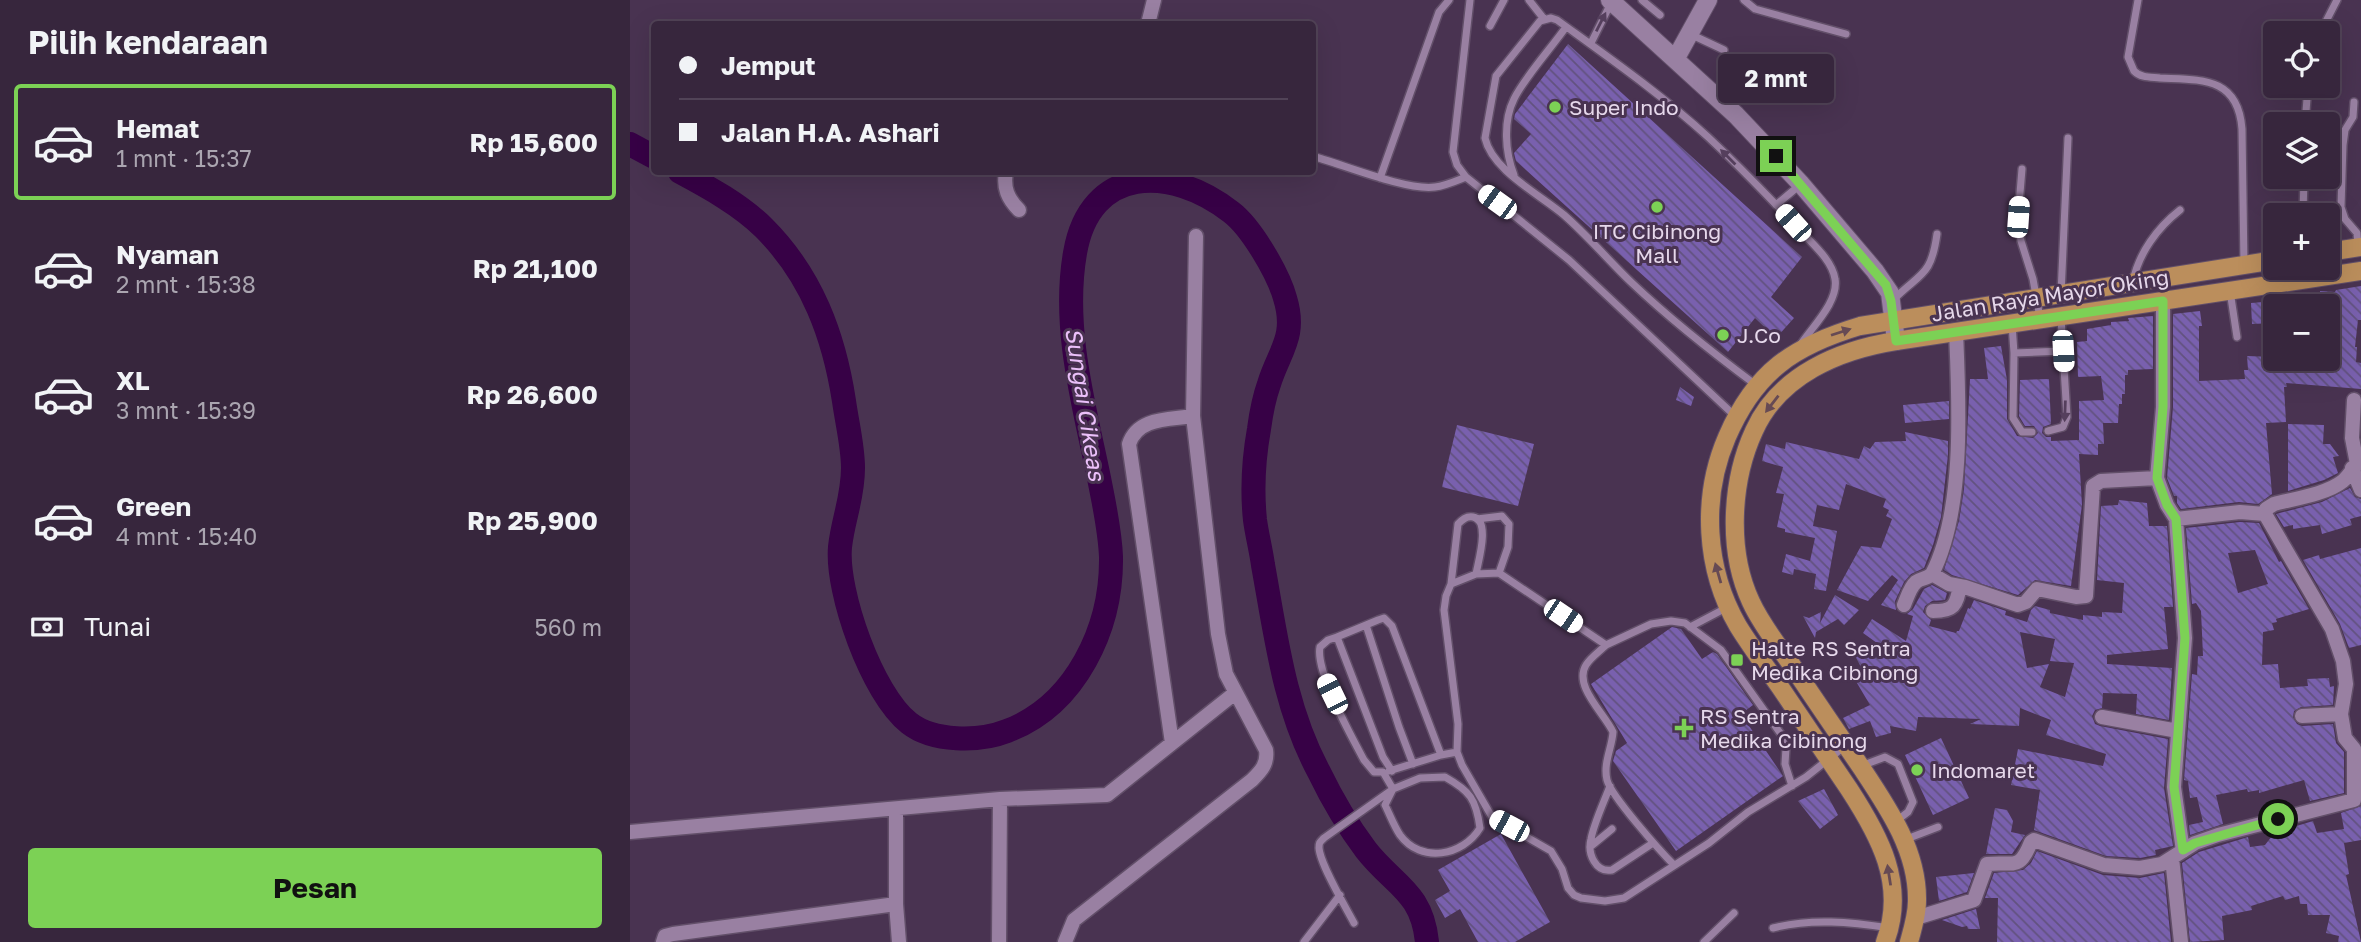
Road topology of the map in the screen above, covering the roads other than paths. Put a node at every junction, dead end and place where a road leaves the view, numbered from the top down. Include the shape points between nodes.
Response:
1 (1154, 0) edge
2 (1449, 0) edge
3 (1470, 0) edge
4 (1504, 0) edge
5 (1529, 0) edge
6 (1611, 0) edge
7 (1642, 0) edge
8 (1708, 0) edge
9 (1744, 0) edge
10 (2138, 0) edge
11 (2337, 0) edge
12 (1660, 15) dead end
13 (1544, 19) junction
14 (1149, 21) edge
15 (2326, 21) edge
16 (1490, 26) dead end
17 (1566, 27) junction
18 (1690, 33) junction
19 (1846, 34) dead end
20 (1591, 43) junction
21 (1724, 50) dead end
22 (1676, 58) junction
23 (2354, 102) dead end
24 (2068, 138) dead end
25 (1316, 157) edge
26 (2022, 169) dead end
27 (1006, 175) edge
28 (1466, 177) junction
29 (1514, 177) junction
30 (1380, 178) junction
31 (1801, 184) junction
32 (1776, 205) junction
33 (1019, 210) dead end
34 (2180, 210) dead end
35 (1937, 234) dead end
36 (1196, 236) dead end
37 (2359, 248) edge
38 (2340, 250) edge
39 (2263, 262) edge
40 (2244, 265) junction
41 (2361, 271) edge
42 (2205, 272) junction
43 (2132, 284) junction
44 (2230, 290) junction
45 (2208, 294) junction
46 (2061, 295) junction
47 (2037, 298) junction
48 (2163, 301) junction
49 (1892, 310) junction
50 (2061, 316) junction
51 (2040, 319) junction
52 (2012, 323) junction
53 (1956, 332) junction
54 (2237, 337) dead end
55 (1896, 341) junction
56 (1797, 350) junction
57 (2063, 351) junction
58 (2014, 352) junction
59 (1754, 388) junction
60 (2354, 400) dead end
61 (1193, 416) junction
62 (1736, 417) junction
63 (2048, 431) dead end
64 (2032, 432) dead end
65 (2356, 464) edge
66 (2157, 478) junction
67 (2361, 490) edge
68 (2265, 514) junction
69 (1477, 519) junction
70 (2176, 519) junction
71 (1499, 573) junction
72 (1476, 574) junction
73 (1932, 574) junction
74 (1451, 583) junction
75 (1960, 586) junction
76 (1729, 606) junction
77 (1904, 606) dead end
78 (1933, 611) dead end
79 (1366, 625) junction
80 (1690, 627) junction
81 (1337, 637) junction
82 (1606, 645) junction
83 (1234, 693) junction
84 (2342, 714) junction
85 (2302, 716) dead end
86 (2102, 717) dead end
87 (2178, 731) junction
88 (1172, 743) junction
89 (1846, 745) junction
90 (2357, 748) edge
91 (1457, 752) junction
92 (1441, 755) junction
93 (1829, 758) junction
94 (1413, 764) junction
95 (1860, 766) junction
96 (1388, 771) junction
97 (1610, 786) junction
98 (1791, 786) junction
99 (1393, 789) junction
100 (1000, 799) junction
101 (896, 809) junction
102 (1492, 817) junction
103 (1895, 822) junction
104 (1938, 827) dead end
105 (1480, 828) junction
106 (1612, 829) dead end
107 (630, 832) edge
108 (1904, 840) junction
109 (1653, 844) junction
110 (1590, 847) junction
111 (2177, 854) junction
112 (1674, 865) junction
113 (1340, 895) junction
114 (896, 904) junction
115 (1734, 913) dead end
116 (1916, 918) junction
117 (1354, 923) dead end
118 (1773, 928) dead end
119 (1887, 935) edge
120 (663, 942) edge
121 (898, 942) edge
122 (999, 942) edge
123 (1065, 942) edge
124 (1304, 942) edge
125 (1704, 942) edge
126 (1909, 942) edge
127 (2181, 942) edge

1 - 14 street
2 - 30 lane via 1439,12
3 - 28 lane via 1452,152
4 - 16 lane
5 - 13 lane
20 -> 6 lane
6 - 22 street
7 - 12 lane
8 - 18 street
9 - 19 lane via 1755,9
10 - 40 lane via 2129,57 2134,71 2145,77 2213,82 2225,89 2238,111
11 - 15 lane
13 - 17 lane via 1557,20
13 - 29 lane via 1504,64 1493,86 1487,147
17 - 20 lane
17 - 29 lane via 1513,100 1507,156
18 - 21 lane
18 - 22 street
32 -> 20 lane via 1709,138
22 - 31 street
23 - 37 lane via 2343,145 2341,207 2357,233
24 - 46 lane
25 - 30 lane
26 - 47 lane via 2018,217
27 - 33 street via 1008,199
28 - 30 lane via 1425,188
28 - 62 lane via 1569,260
29 - 59 lane via 1564,216 1634,285
31 - 32 lane
31 - 49 street via 1886,285
32 - 56 lane via 1826,259 1835,277 1833,296
34 - 43 lane via 2157,232 2136,265
35 - 49 lane via 1927,269
36 - 61 street
37 - 38 main road
39 - 40 main road, Jalan Raya Mayor Oking
40 - 42 main road, Jalan Raya Mayor Oking
41 - 44 main road, Jalan Raya Mayor Oking
42 - 43 main road, Jalan Raya Mayor Oking
42 - 45 main road
43 - 46 main road, Jalan Raya Mayor Oking
44 - 45 main road, Jalan Raya Mayor Oking
44 - 54 lane
45 - 48 main road, Jalan Raya Mayor Oking
46 - 47 main road, Jalan Raya Mayor Oking
47 - 49 main road, Jalan Raya Mayor Oking
47 - 51 lane
48 - 50 main road, Jalan Raya Mayor Oking
48 - 66 street via 2163,407
49 - 55 street
56 -> 49 main road, Jalan Raya Mayor Oking
50 - 51 main road, Jalan Raya Mayor Oking
50 - 57 lane
51 - 52 main road, Jalan Raya Mayor Oking
52 - 53 main road, Jalan Raya Mayor Oking
52 - 58 lane
53 - 55 main road, Jalan Raya Mayor Oking
53 - 73 street via 1959,415 1955,476 1947,532
55 -> 89 main road, Jalan Raya Mayor Oking via 1855,349 1801,375 1772,401 1741,464 1737,553 1750,599
56 - 59 main road, Jalan Raya Mayor Oking
57 - 58 lane
57 -> 63 lane via 2067,417 2063,427
58 - 64 lane via 2013,418 2021,432
59 - 62 main road, Jalan Raya Mayor Oking
60 - 65 street via 2351,438
61 - 83 street via 1218,634
61 - 88 street via 1146,423 1129,444
76 -> 62 main road, Jalan Raya Mayor Oking via 1716,570 1709,514 1721,450
65 - 67 street
65 - 68 street via 2333,487 2273,505
66 - 70 street
66 - 75 street via 2101,481 2093,486 2086,596 2037,589 2018,605
68 - 70 street
68 - 84 street via 2336,638 2346,672
69 - 71 lane via 1502,516 1509,524 1508,547
69 - 72 lane via 1483,531
69 - 74 lane via 1460,521
70 - 87 street via 2185,638
71 - 72 lane
71 - 82 lane
72 - 74 lane
73 - 75 street
73 - 77 street via 1914,584
74 - 91 lane via 1444,610 1458,724
75 - 78 street via 1953,607
76 - 80 lane
76 - 93 main road, Jalan Raya Mayor Oking
79 - 81 lane
79 - 92 lane via 1384,618 1392,626
79 - 94 lane
80 - 82 lane via 1680,621 1663,622
80 - 98 lane via 1721,650 1783,737
81 - 96 lane
81 - 96 lane via 1320,647 1321,673 1364,760 1374,772
82 - 97 lane via 1585,666 1583,678 1587,694 1612,732 1606,764
83 - 88 street
83 - 123 street via 1266,750 1265,766 1082,913 1069,928
84 - 85 street
84 - 90 street via 2345,738
86 - 87 street
87 - 111 street via 2174,787
88 - 100 street via 1107,795
89 - 93 lane
89 - 95 main road, Jalan Raya Mayor Oking
90 - 111 street via 2354,800 2242,828 2195,843
91 - 92 lane
91 - 102 lane
92 - 94 lane
93 - 98 lane
119 -> 93 main road, Jalan Raya Mayor Oking via 1892,898 1883,847
94 - 96 lane
95 - 103 main road, Jalan Raya Mayor Oking
95 - 103 lane via 1885,757 1898,764 1913,802
96 - 99 lane
97 - 109 lane
97 - 110 lane
98 - 112 lane
99 - 105 lane via 1420,779 1445,777 1476,805
99 - 105 lane via 1385,805 1401,837 1415,849 1441,855 1469,841
99 - 113 lane via 1319,844
100 - 101 street
100 - 122 street
101 - 107 street
101 - 114 street
102 - 105 lane
102 - 112 lane via 1551,851 1568,888 1581,898 1624,898
103 - 108 main road, Jalan Raya Mayor Oking
104 - 108 lane
106 - 110 lane
108 - 116 main road, Jalan Raya Mayor Oking via 1916,886
109 - 110 lane via 1606,871 1598,868
109 - 112 lane
111 - 116 street via 2162,864 2121,867 2034,840 2017,864 1987,864 1974,900
111 - 127 street
113 - 117 lane
113 - 124 lane
114 - 120 street via 673,934
114 - 121 street
115 - 125 lane
116 - 126 main road, Jalan Raya Mayor Oking
118 - 119 lane via 1822,921

